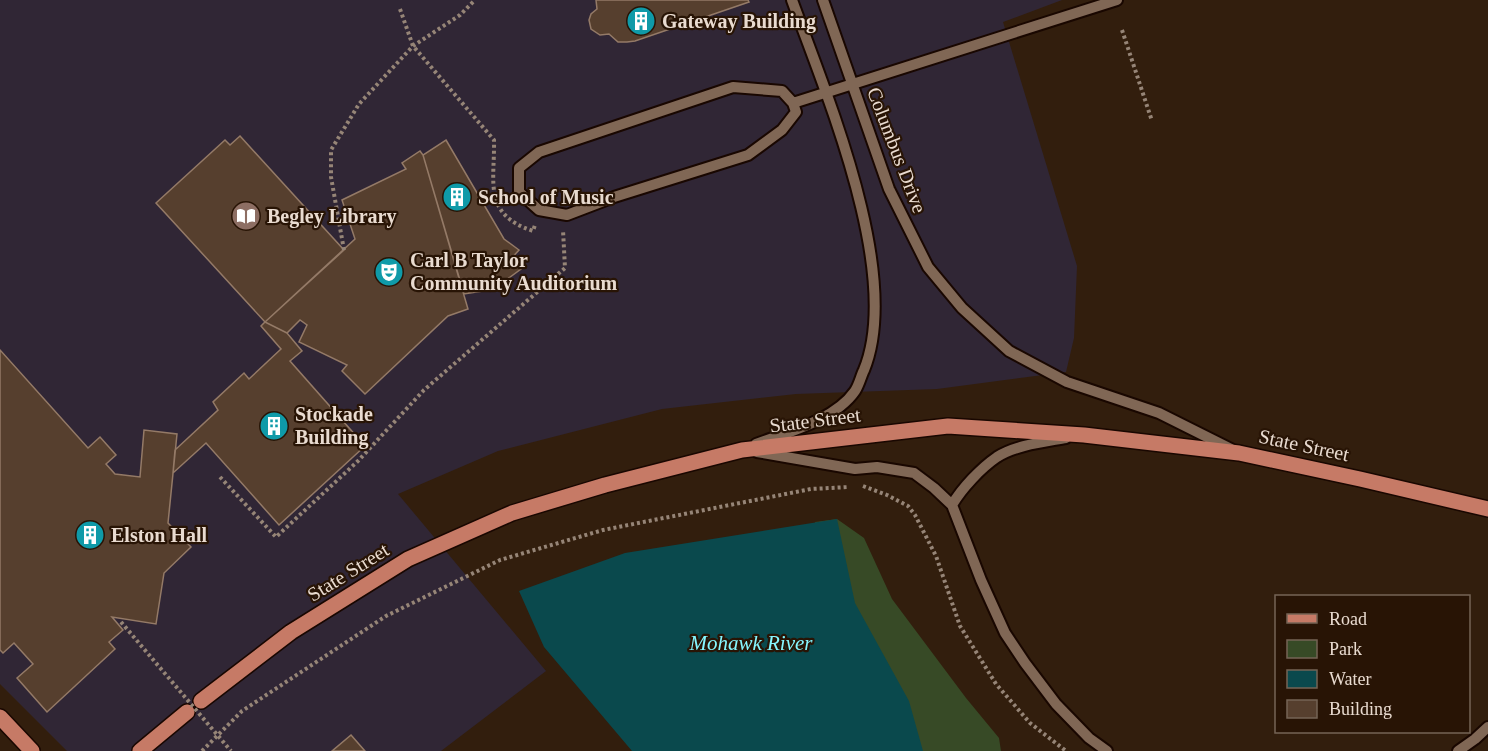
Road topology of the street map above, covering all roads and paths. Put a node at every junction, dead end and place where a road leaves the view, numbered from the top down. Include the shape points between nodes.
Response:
1 (475, 0) edge
2 (792, 0) edge
3 (823, 0) edge
4 (1117, 0) edge
5 (400, 9) dead end
6 (1122, 30) dead end
7 (413, 46) junction
8 (852, 85) junction
9 (826, 93) junction
10 (793, 103) junction
11 (1152, 121) dead end
12 (539, 210) junction
13 (559, 214) junction
14 (344, 250) dead end
15 (1084, 435) junction
16 (742, 450) junction
17 (1239, 453) junction
18 (220, 477) dead end
19 (952, 505) junction
20 (1488, 509) edge
21 (121, 622) dead end
22 (201, 701) dead end
23 (187, 712) dead end
24 (0, 717) edge
25 (1488, 727) edge
26 (32, 751) edge
27 (140, 751) edge
28 (202, 751) edge
29 (231, 751) edge
30 (1066, 751) edge
31 (1107, 751) edge
32 (1458, 751) edge

1 - 7 path via 460,15
2 - 9 lane
3 - 8 lane, Columbus Drive
4 - 8 lane
5 - 7 path
6 - 11 path
7 - 12 path via 494,140 493,183 495,199 503,213 515,225 532,231
7 - 14 path via 359,104 331,150 331,177
8 - 9 lane
8 - 17 lane, Columbus Drive via 902,217 928,267 962,308 1009,351 1067,382 1159,413
9 - 10 lane
9 - 16 lane via 864,218 873,273 870,354 855,391 827,416
10 - 12 lane via 782,91 733,87 539,152 519,168 519,192
10 - 13 lane via 796,112 782,130 748,155 567,215
12 - 13 lane
13 - 18 path via 565,268 424,390 358,461 276,537
15 - 16 main road, State Street via 948,426
15 - 17 main road, State Street
15 - 19 lane via 1029,445 998,457 962,489
16 - 19 lane via 855,469 877,467 914,473
16 - 22 main road, State Street via 512,513 408,559 291,632
17 - 20 main road, State Street
19 - 31 lane via 1005,633 1056,704
21 - 29 path, bridge
23 - 27 main road
24 - 26 main road
25 - 32 lane
28 - 30 path via 242,711 386,616 500,560 603,530 811,489 862,486 908,506 915,515 936,556 960,627 996,684 1030,723

